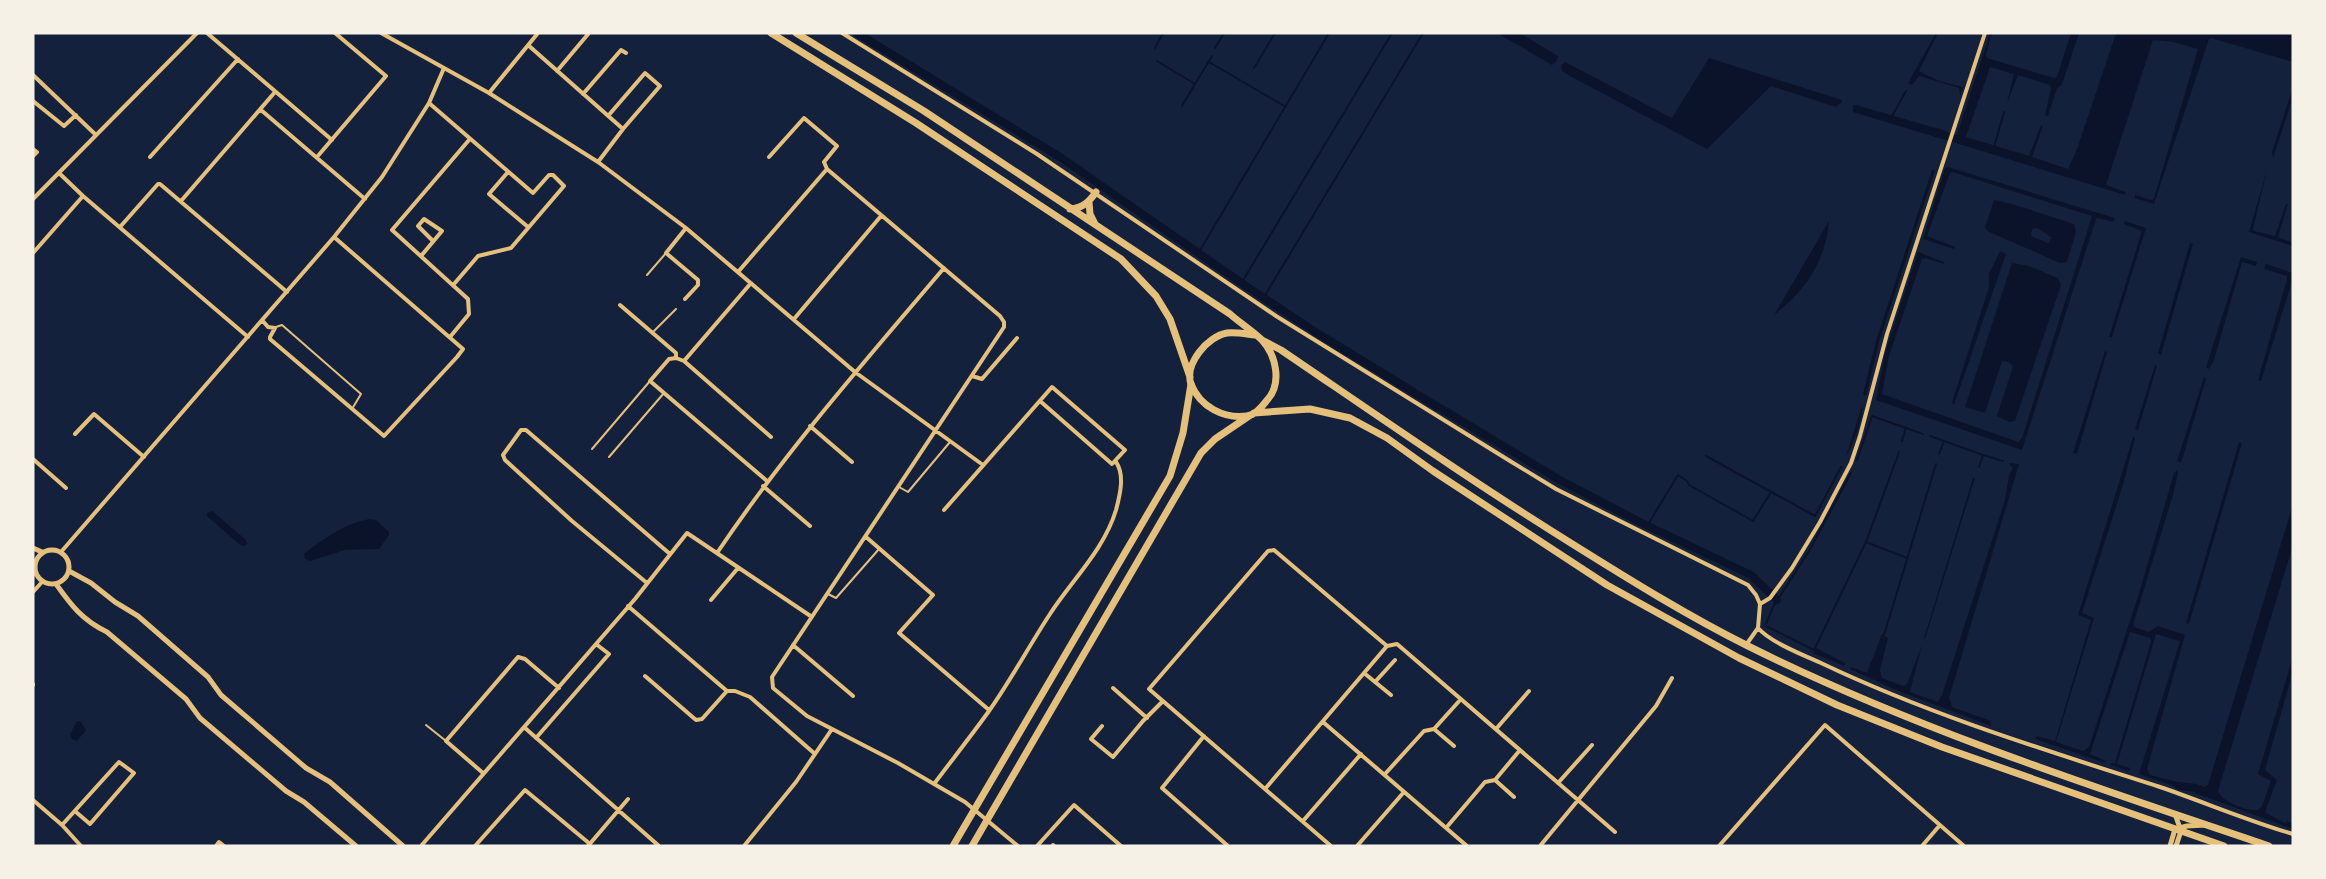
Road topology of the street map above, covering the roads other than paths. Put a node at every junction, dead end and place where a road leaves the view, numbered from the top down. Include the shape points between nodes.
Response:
1 (197, 33) edge
2 (207, 33) edge
3 (335, 33) edge
4 (381, 33) edge
5 (538, 33) edge
6 (589, 33) edge
7 (771, 33) edge
8 (796, 33) edge
9 (842, 33) edge
10 (1985, 33) edge
11 (528, 45) junction
12 (626, 53) dead end
13 (238, 59) junction
14 (444, 68) junction
15 (557, 70) junction
16 (33, 75) edge
17 (275, 92) junction
18 (489, 93) junction
19 (583, 94) junction
20 (33, 101) edge
21 (429, 103) junction
22 (261, 110) junction
23 (76, 115) junction
24 (608, 116) junction
25 (623, 129) junction
26 (96, 135) junction
27 (332, 140) junction
28 (469, 140) junction
29 (150, 157) dead end
30 (317, 157) junction
31 (770, 157) dead end
32 (598, 162) junction
33 (827, 169) junction
34 (508, 172) junction
35 (59, 173) junction
36 (1096, 192) junction
37 (82, 196) junction
38 (33, 199) edge
39 (365, 199) junction
40 (181, 201) junction
41 (1089, 202) junction
42 (1070, 209) junction
43 (881, 216) junction
44 (1096, 226) junction
45 (120, 227) junction
46 (528, 227) junction
47 (686, 228) junction
48 (334, 237) junction
49 (433, 241) junction
50 (33, 253) edge
51 (666, 253) junction
52 (421, 256) junction
53 (944, 268) junction
54 (738, 272) junction
55 (647, 275) dead end
56 (751, 282) junction
57 (454, 285) junction
58 (287, 292) junction
59 (685, 299) dead end
60 (620, 306) dead end
61 (676, 309) dead end
62 (794, 319) junction
63 (262, 320) junction
64 (275, 328) junction
65 (652, 333) junction
66 (1255, 335) junction
67 (248, 337) junction
68 (450, 337) junction
69 (1017, 338) dead end
70 (1262, 340) junction
71 (676, 358) junction
72 (684, 361) junction
73 (855, 372) junction
74 (972, 376) junction
75 (650, 381) junction
76 (1191, 381) junction
77 (664, 393) junction
78 (1040, 402) junction
79 (352, 409) junction
80 (1252, 414) junction
81 (810, 426) junction
82 (936, 431) junction
83 (75, 434) dead end
84 (771, 438) dead end
85 (951, 440) junction
86 (592, 449) dead end
87 (144, 457) junction
88 (609, 457) dead end
89 (33, 459) edge
90 (852, 462) dead end
91 (1116, 462) junction
92 (983, 465) junction
93 (765, 484) junction
94 (899, 487) junction
95 (66, 488) dead end
96 (944, 510) dead end
97 (810, 526) dead end
98 (866, 537) junction
99 (33, 548) edge
100 (880, 548) junction
101 (42, 552) junction
102 (61, 552) junction
103 (717, 553) junction
104 (670, 554) junction
105 (34, 561) edge
106 (738, 568) junction
107 (69, 571) junction
108 (34, 574) edge
109 (42, 582) junction
110 (647, 583) junction
111 (56, 584) junction
112 (33, 592) edge
113 (828, 594) junction
114 (711, 600) dead end
115 (1760, 604) junction
116 (628, 606) junction
117 (812, 616) junction
118 (1758, 628) junction
119 (596, 643) junction
120 (793, 645) junction
121 (1746, 645) junction
122 (1387, 646) junction
123 (1395, 660) dead end
124 (1364, 673) junction
125 (645, 676) dead end
126 (1672, 678) dead end
127 (1375, 682) junction
128 (559, 688) junction
129 (1113, 688) dead end
130 (727, 691) junction
131 (1528, 691) dead end
132 (1391, 695) dead end
133 (854, 696) dead end
134 (1461, 699) junction
135 (1163, 701) junction
136 (989, 710) junction
137 (1147, 718) junction
138 (1323, 722) junction
139 (426, 725) dead end
140 (1102, 726) dead end
141 (524, 728) junction
142 (832, 729) junction
143 (1434, 729) junction
144 (1496, 729) junction
145 (1204, 736) junction
146 (536, 738) junction
147 (446, 741) junction
148 (1592, 745) dead end
149 (1454, 746) dead end
150 (1520, 750) junction
151 (815, 754) junction
152 (1361, 754) junction
153 (483, 772) junction
154 (1385, 774) junction
155 (1495, 780) junction
156 (1558, 783) junction
157 (934, 784) junction
158 (1265, 790) junction
159 (1404, 792) junction
160 (1514, 797) dead end
161 (628, 799) dead end
162 (33, 800) edge
163 (1578, 800) junction
164 (974, 809) junction
165 (617, 810) junction
166 (76, 812) junction
167 (2175, 814) junction
168 (987, 819) junction
169 (1303, 821) junction
170 (62, 825) junction
171 (1940, 825) junction
172 (2208, 825) junction
173 (1446, 828) junction
174 (2179, 829) junction
175 (1615, 832) dead end
176 (2293, 834) edge
177 (589, 845) edge
178 (81, 846) edge
179 (216, 846) edge
180 (224, 846) edge
181 (356, 846) edge
182 (404, 846) edge
183 (421, 846) edge
184 (475, 846) edge
185 (659, 846) edge
186 (744, 846) edge
187 (953, 846) edge
188 (972, 846) edge
189 (1018, 846) edge
190 (1037, 846) edge
191 (1121, 846) edge
192 (1228, 846) edge
193 (1331, 846) edge
194 (1357, 846) edge
195 (1467, 846) edge
196 (1540, 846) edge
197 (1719, 846) edge
198 (1922, 846) edge
199 (1964, 846) edge
200 (2170, 846) edge
201 (2176, 846) edge
202 (2224, 846) edge
203 (2269, 846) edge

1 - 26 street
2 - 13 street
3 - 27 street via 386,76
4 - 14 street
5 - 11 street
6 - 15 street
7 - 76 main road via 916,123 1121,259 1156,296 1170,319
8 - 42 main road via 924,111
9 - 36 street
10 - 115 street via 1887,334 1851,463 1792,568 1770,598
11 - 15 street
11 - 18 street
12 - 19 street via 621,50
13 - 17 street
13 - 29 street
14 - 18 street
14 - 21 street
15 - 19 street
16 - 23 street
17 - 22 street
17 - 27 street
18 - 32 street
19 - 24 street
20 - 23 street via 64,126
21 - 28 street
21 - 39 street
22 - 30 street
22 - 40 street
23 - 26 street
24 - 25 street
24 - 25 street via 645,73 660,86
25 - 32 street
26 - 35 street
27 - 30 street
28 - 34 street
28 - 52 street via 392,230
30 - 39 street
31 - 33 street via 804,118 837,146 824,162
32 - 47 street
33 - 43 street
33 - 54 street
34 - 46 street via 489,194
34 - 46 street via 533,193 549,175 563,183
35 - 37 street
35 - 38 street
36 - 41 main road
36 - 115 street via 1276,316 1589,506 1737,578 1748,585
37 - 45 street
37 - 50 street
39 - 48 street
40 - 45 street via 158,184
40 - 58 street
41 - 42 main road
41 - 44 main road
42 - 44 main road
43 - 53 street
43 - 62 street
44 - 66 main road via 1230,314
45 - 67 street
46 - 57 street via 511,248 478,256
47 - 51 street
47 - 54 street
48 - 58 street
48 - 68 street
49 - 49 street via 418,226 424,219 442,231
49 - 52 street
51 - 55 lane
51 - 59 street via 698,280
52 - 57 street
53 - 73 street
53 - 74 street via 1004,322
54 - 56 street
56 - 62 street
56 - 72 street
57 - 68 street via 468,299 469,314
58 - 63 street
60 - 65 street
61 - 65 lane
62 - 73 street
63 - 64 street
63 - 67 street
64 - 79 street via 270,339
64 - 79 lane via 282,325 361,394
65 - 71 street via 676,353
66 - 70 main road
66 - 76 main road via 1216,336 1207,342 1197,355
67 - 87 street
68 - 79 street via 463,349 384,436
69 - 74 street via 982,379
70 - 80 main road via 1274,361 1276,376 1271,396
70 - 121 main road via 1618,573
71 - 72 street
71 - 75 street via 669,359
72 - 84 street
73 - 81 street
73 - 82 street
74 - 82 street
75 - 77 street
75 - 86 lane
76 - 80 main road via 1204,403 1219,413
76 - 164 main road via 1184,432 1170,476
77 - 88 lane
77 - 93 street
78 - 91 street via 1112,464
78 - 91 street via 1052,387 1125,450
78 - 92 street
80 - 168 main road via 1201,453
80 - 174 main road via 1310,409 1350,418 1607,585 1739,658 1837,705 1942,747
81 - 90 street
81 - 93 street
82 - 85 street
82 - 94 street
83 - 87 street via 94,414
85 - 92 street
85 - 94 lane via 908,492
87 - 102 street
89 - 95 street
91 - 136 street via 1121,470 1120,490 1106,532
92 - 96 street
93 - 97 street
93 - 103 street
94 - 98 street
98 - 100 street
98 - 113 street
99 - 101 street
100 - 113 lane via 836,598
100 - 136 street via 933,595 899,633
101 - 102 street
101 - 105 street
102 - 107 street
103 - 104 street via 687,533
103 - 106 street
104 - 110 street
104 - 110 street via 524,429 505,450 505,460
105 - 108 street
106 - 114 street
106 - 117 street
107 - 111 street
107 - 182 street via 138,616 207,677 221,695
108 - 109 street
109 - 111 street
109 - 112 street
110 - 116 street
111 - 181 street via 69,604 93,625 186,699 209,725
113 - 117 street
115 - 118 street
116 - 119 street
116 - 130 street
117 - 120 street
118 - 121 street
118 - 176 street via 1815,660 1917,705
119 - 128 street
119 - 146 street via 609,654
120 - 133 street
120 - 142 street via 772,677 773,688 807,716
121 - 167 main road via 1938,731
122 - 124 street
122 - 134 street via 1397,644
122 - 135 street via 1274,550 1268,551 1149,689
123 - 127 street
124 - 127 street
124 - 138 street
125 - 130 street via 696,720 702,719
126 - 163 street via 1656,706
127 - 132 street
128 - 141 street
128 - 147 street via 518,657
129 - 137 street
130 - 151 street via 750,697
131 - 144 street
134 - 143 street
134 - 144 street
135 - 137 street
135 - 145 street
136 - 157 street
137 - 140 street via 1113,757 1090,739
138 - 152 street
138 - 158 street
139 - 147 lane
141 - 146 street
141 - 153 street
142 - 151 street
142 - 157 street
143 - 149 street
143 - 154 street via 1424,731
144 - 150 street
145 - 158 street
145 - 192 street via 1162,788
146 - 165 street
147 - 153 street
148 - 156 street
150 - 155 street
150 - 156 street
151 - 186 street
152 - 154 street
152 - 169 street
153 - 183 street
154 - 159 street
155 - 160 street
155 - 173 street via 1485,782
156 - 163 street
157 - 164 street
158 - 169 street
159 - 173 street
159 - 194 street
161 - 165 street
162 - 170 street
163 - 175 street
163 - 196 street
164 - 168 street
164 - 187 main road
165 - 177 street
165 - 185 street
166 - 166 street via 90,824 134,773 120,762
166 - 170 street
167 - 172 main road
167 - 174 street
168 - 188 main road
168 - 189 street
169 - 193 street
170 - 178 street
171 - 197 street via 1825,725
171 - 198 street
171 - 199 street
172 - 174 street
172 - 203 main road
173 - 195 street
174 - 200 street
174 - 201 street
174 - 202 main road
177 - 184 street via 525,790
179 - 180 street via 219,842
190 - 191 street via 1074,805

